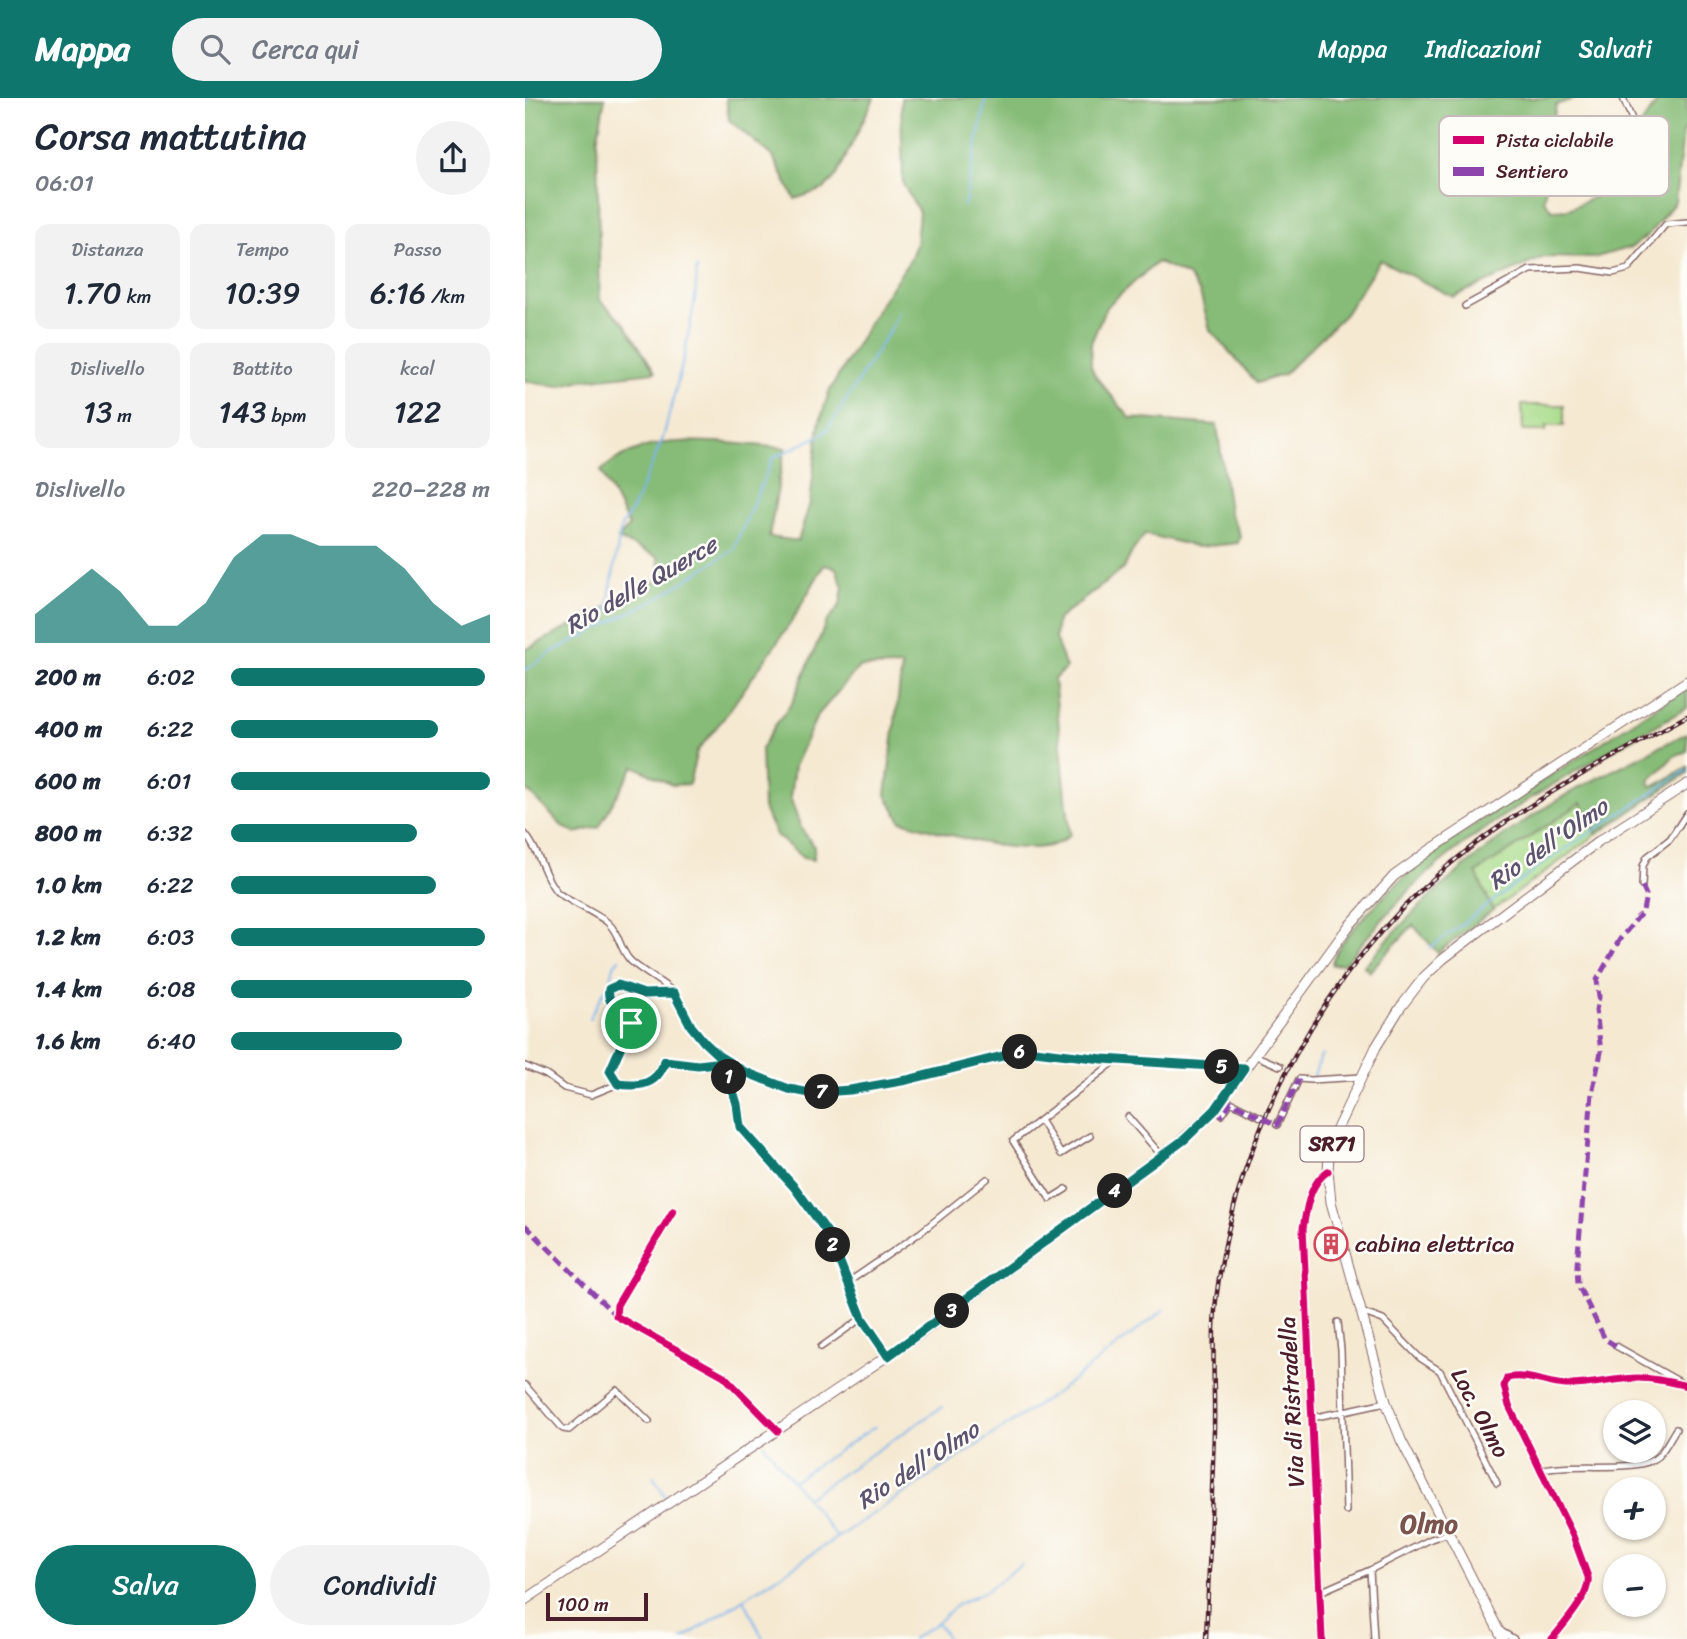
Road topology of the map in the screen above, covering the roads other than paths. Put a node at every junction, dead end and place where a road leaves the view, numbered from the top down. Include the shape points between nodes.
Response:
1 (1623, 98) edge
2 (1631, 116) edge
3 (1687, 222) edge
4 (1465, 306) dead end
5 (1687, 681) edge
6 (1687, 784) edge
7 (1687, 813) edge
8 (525, 834) edge
9 (1642, 886) dead end
10 (674, 993) junction
11 (1254, 1055) junction
12 (1118, 1059) junction
13 (724, 1060) junction
14 (525, 1066) edge
15 (1280, 1066) dead end
16 (1244, 1068) junction
17 (1362, 1077) junction
18 (618, 1084) junction
19 (1215, 1110) junction
20 (1128, 1116) dead end
21 (1261, 1117) tunnel mouth
22 (1040, 1120) junction
23 (1277, 1125) dead end
24 (1090, 1136) dead end
25 (1162, 1156) junction
26 (1328, 1171) junction
27 (987, 1179) dead end
28 (1066, 1189) dead end
29 (673, 1211) dead end
30 (847, 1283) junction
31 (1364, 1313) junction
32 (862, 1318) junction
33 (1338, 1322) dead end
34 (1616, 1346) dead end
35 (821, 1347) dead end
36 (888, 1356) junction
37 (525, 1385) edge
38 (1687, 1386) edge
39 (1386, 1402) junction
40 (1341, 1411) junction
41 (1312, 1418) junction
42 (649, 1421) dead end
43 (1676, 1429) dead end
44 (778, 1431) junction
45 (1540, 1470) junction
46 (1497, 1483) dead end
47 (1346, 1511) dead end
48 (1449, 1533) junction
49 (1370, 1570) junction
50 (1320, 1592) junction
51 (525, 1602) edge
52 (1497, 1628) junction
53 (1322, 1639) edge
54 (1374, 1639) edge
55 (1503, 1639) edge
56 (1514, 1639) edge
57 (1552, 1639) edge

1 - 2 street
3 - 4 street via 1666,224 1628,269 1613,273 1580,268 1530,270
5 - 11 main road via 1394,876 1349,927
6 - 17 main road, SR71 via 1599,841 1443,959 1400,1008
7 - 9 street via 1670,839 1647,857
8 - 10 street via 558,894 609,923 631,961
10 - 13 street via 691,1026
10 - 18 street via 644,994 618,985 609,989 610,1003 631,1017 610,1071
11 - 15 street
11 - 16 main road
12 - 13 street via 1026,1050 907,1080 810,1093 789,1089
12 - 16 street
12 - 22 street
13 - 18 street via 698,1065 665,1061 657,1077 647,1084
13 - 30 street via 740,1127 795,1188 829,1235
14 - 18 street via 565,1088 591,1095
16 - 19 main road
17 - 23 street via 1299,1079
17 - 26 main road, SR71 via 1335,1133
19 - 21 street via 1222,1115 1230,1102
19 - 25 main road
20 - 25 street
22 - 24 street via 1061,1154
22 - 28 street via 1013,1141 1050,1199
25 - 36 main road
26 - 31 main road, SR71 via 1331,1202
26 - 41 street, Via di Ristradella via 1309,1197 1303,1228
27 - 30 street
29 - 44 street via 617,1305 616,1316 724,1376
30 - 32 street
31 - 39 main road, SR71
31 - 46 street, Loc. Olmo via 1383,1320 1420,1358 1440,1371
32 - 35 street
32 - 36 street
33 - 40 street
34 - 38 street
36 - 44 main road
37 - 42 street via 563,1429 569,1430 617,1390
38 - 45 street via 1638,1378 1571,1385 1520,1374 1507,1378 1505,1395
39 - 40 street
39 - 48 main road, SR71
40 - 41 street
40 - 47 street
41 - 50 street, Via di Ristradella
43 - 45 street, Loc. Olmo via 1657,1459 1633,1466
44 - 51 main road
45 - 57 street via 1573,1536 1589,1584
48 - 49 street
48 - 52 main road, SR71
49 - 50 street
49 - 54 street
50 - 53 street, Via di Ristradella
52 - 55 main road, SR71
52 - 56 street

